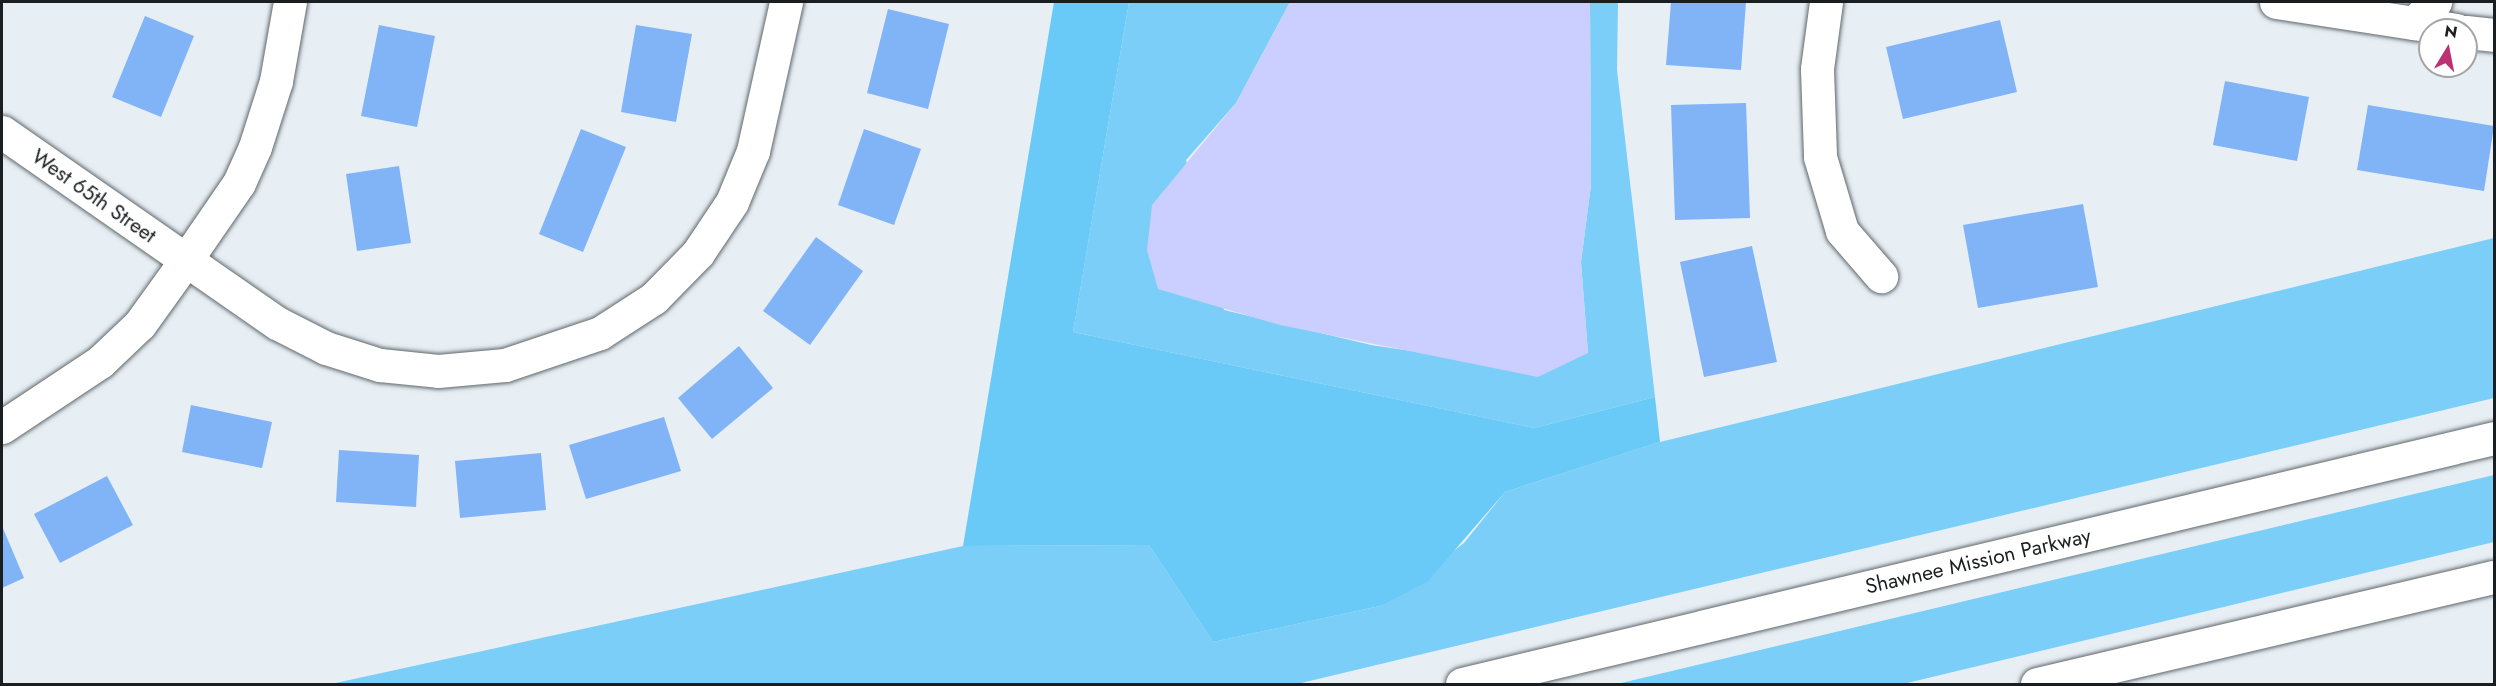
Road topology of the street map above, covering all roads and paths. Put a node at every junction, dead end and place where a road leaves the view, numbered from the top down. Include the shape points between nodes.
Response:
1 (786, 2) edge
2 (1826, 2) edge
3 (2276, 2) edge
4 (289, 6) edge
5 (2425, 12) edge
6 (2478, 33) edge
7 (2494, 35) edge
8 (2, 132) edge
9 (186, 260) junction
10 (1881, 276) dead end
11 (2, 427) edge
12 (2494, 438) edge
13 (2494, 577) edge
14 (1462, 684) edge
15 (2037, 684) edge

1 - 9 main road, West 65th Street via 768,88 732,202 698,253 654,298 600,333 538,358 472,370 380,365 326,348 277,323
2 - 10 main road via 1817,69 1820,157 1842,231
3 - 5 main road
4 - 9 main road via 276,81 255,147 239,183
6 - 7 main road
8 - 9 main road, West 65th Street
9 - 11 main road via 141,324 100,363
12 - 14 main road, Shawnee Mission Parkway
13 - 15 main road

